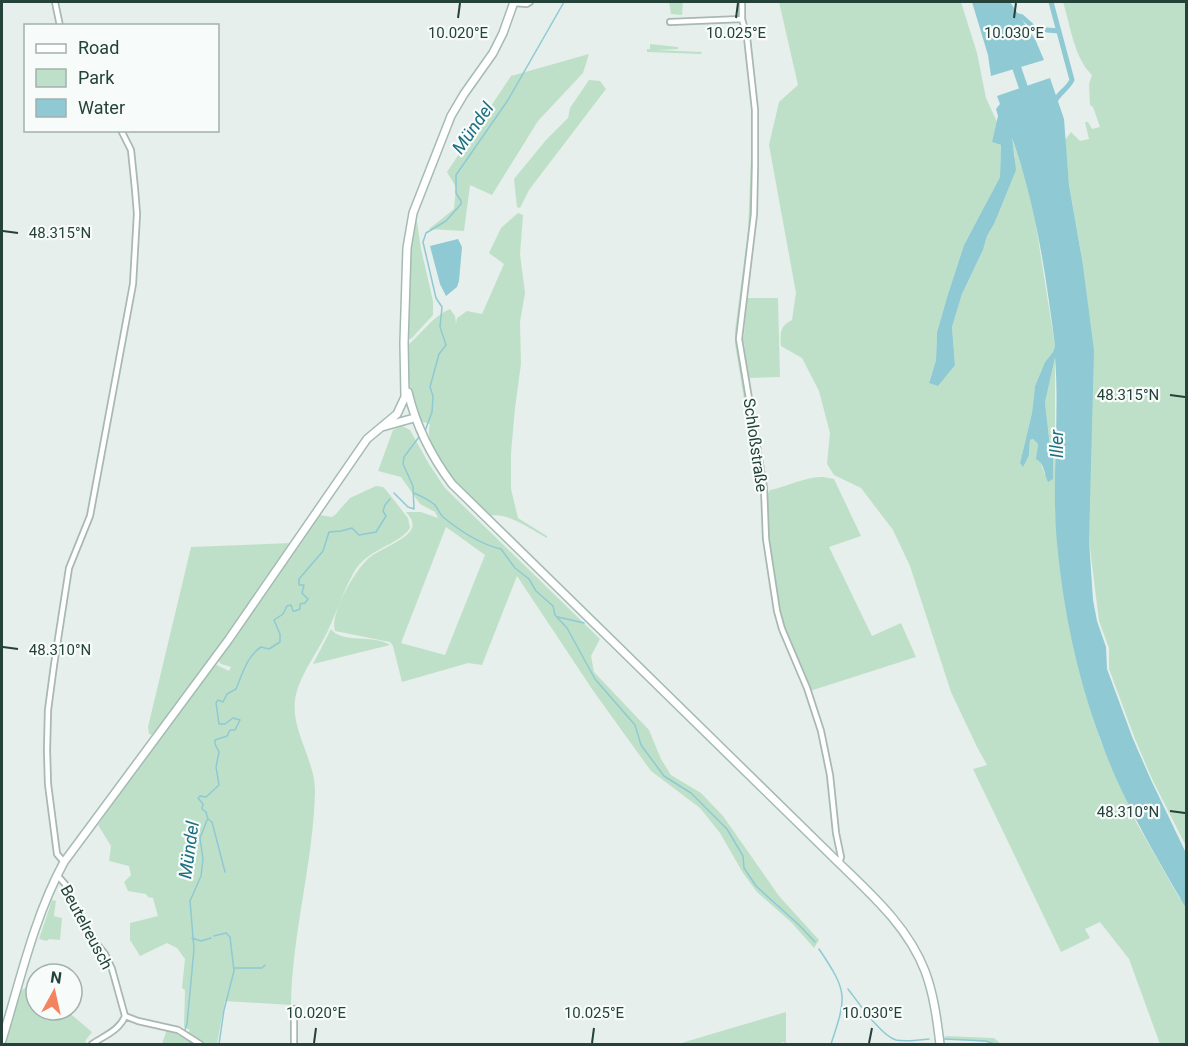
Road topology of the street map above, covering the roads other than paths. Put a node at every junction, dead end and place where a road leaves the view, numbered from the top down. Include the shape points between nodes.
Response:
1 (55, 2) edge
2 (514, 2) edge
3 (530, 2) edge
4 (742, 2) edge
5 (742, 19) junction
6 (670, 22) dead end
7 (60, 24) edge
8 (122, 132) edge
9 (405, 384) junction
10 (397, 414) junction
11 (415, 418) junction
12 (379, 428) junction
13 (64, 862) junction
14 (839, 862) junction
15 (57, 875) junction
16 (294, 1009) dead end
17 (125, 1016) junction
18 (2, 1040) edge
19 (92, 1044) edge
20 (200, 1044) edge
21 (294, 1044) edge
22 (940, 1044) edge

1 - 7 street
2 - 3 street
2 - 9 main road via 492,53 451,116 413,213 406,248
4 - 5 street, Schloßstraße
5 - 6 street
5 - 14 street, Schloßstraße via 755,110 755,166 754,214 739,339 764,488 765,539 777,610 821,731
8 - 13 street, Beutelreusch via 131,150 137,214 133,284 90,516 69,568 48,710 48,784 57,854
9 - 10 main road via 405,397
9 - 11 main road
10 - 11 main road
10 - 12 main road
11 - 12 main road
11 - 14 main road via 438,465 453,484
12 - 13 main road
13 - 15 main road
14 - 22 main road via 886,909 916,950 931,988
15 - 17 street, Beutelreusch via 87,932 105,954
15 - 18 main road via 38,922
16 - 21 street
17 - 19 street via 116,1029
17 - 20 street via 178,1030

